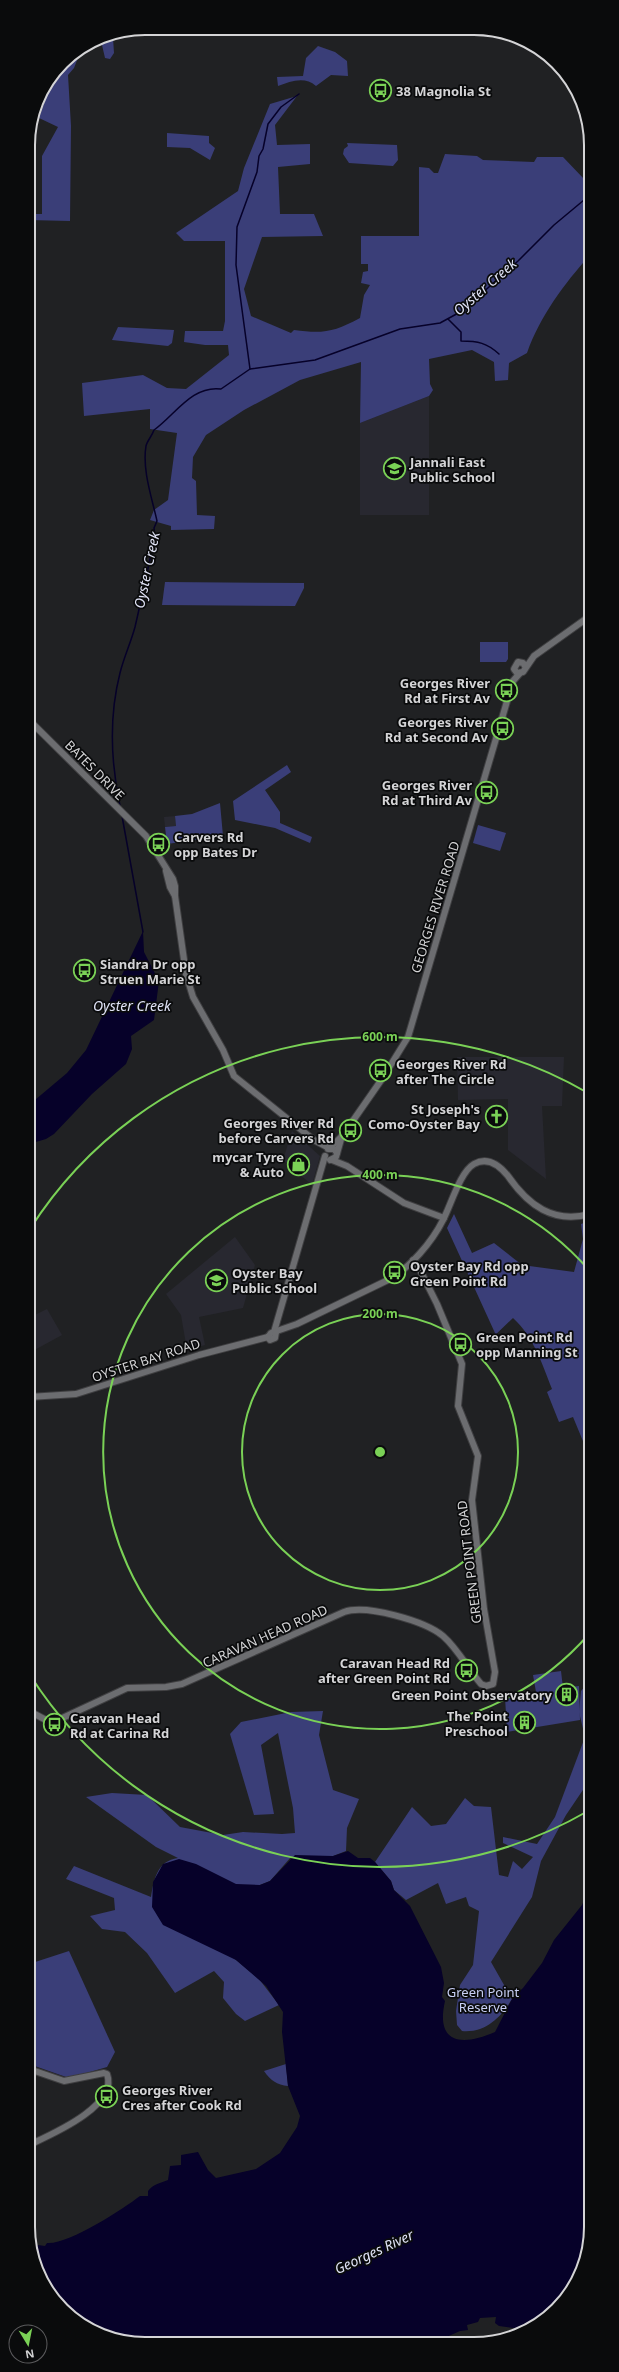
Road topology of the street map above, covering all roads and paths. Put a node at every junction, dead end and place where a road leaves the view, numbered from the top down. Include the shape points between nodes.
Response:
1 (584, 620) edge
2 (524, 664) junction
3 (518, 673) junction
4 (35, 726) edge
5 (331, 1154) junction
6 (584, 1216) edge
7 (444, 1218) junction
8 (413, 1260) junction
9 (280, 1313) junction
10 (297, 1324) junction
11 (275, 1333) junction
12 (35, 1397) edge
13 (491, 1685) joint
14 (35, 1714) edge
15 (35, 2071) edge
16 (35, 2142) edge

1 - 2 street
2 - 3 street via 524,672
2 - 3 street via 516,664 514,668
3 - 5 street, GEORGES RIVER ROAD via 513,681 408,1037
4 - 5 street, BATES DRIVE via 146,836 174,882 187,981 196,1005 223,1050 234,1076
5 - 7 street, BATES DRIVE via 404,1203
5 - 9 street, GEORGES RIVER ROAD via 321,1178
6 - 7 street via 563,1215 536,1207 523,1196 498,1166 482,1161 466,1173
7 - 8 street
8 - 10 street via 388,1280
8 - 13 street, GREEN POINT ROAD via 420,1268 437,1304 462,1364 458,1406 478,1456 472,1500 484,1609 495,1672 495,1680
9 - 10 street via 287,1323
9 - 11 street, GEORGES RIVER ROAD
10 - 11 street
11 - 12 street, OYSTER BAY ROAD via 272,1340 268,1337 199,1355 76,1394
13 - 14 street, CARAVAN HEAD ROAD via 480,1684 448,1642 433,1629 379,1612 357,1609 344,1612 182,1684 127,1688 56,1721 46,1720
15 - 16 street via 64,2081 101,2072 107,2074 109,2081 104,2094 80,2119

